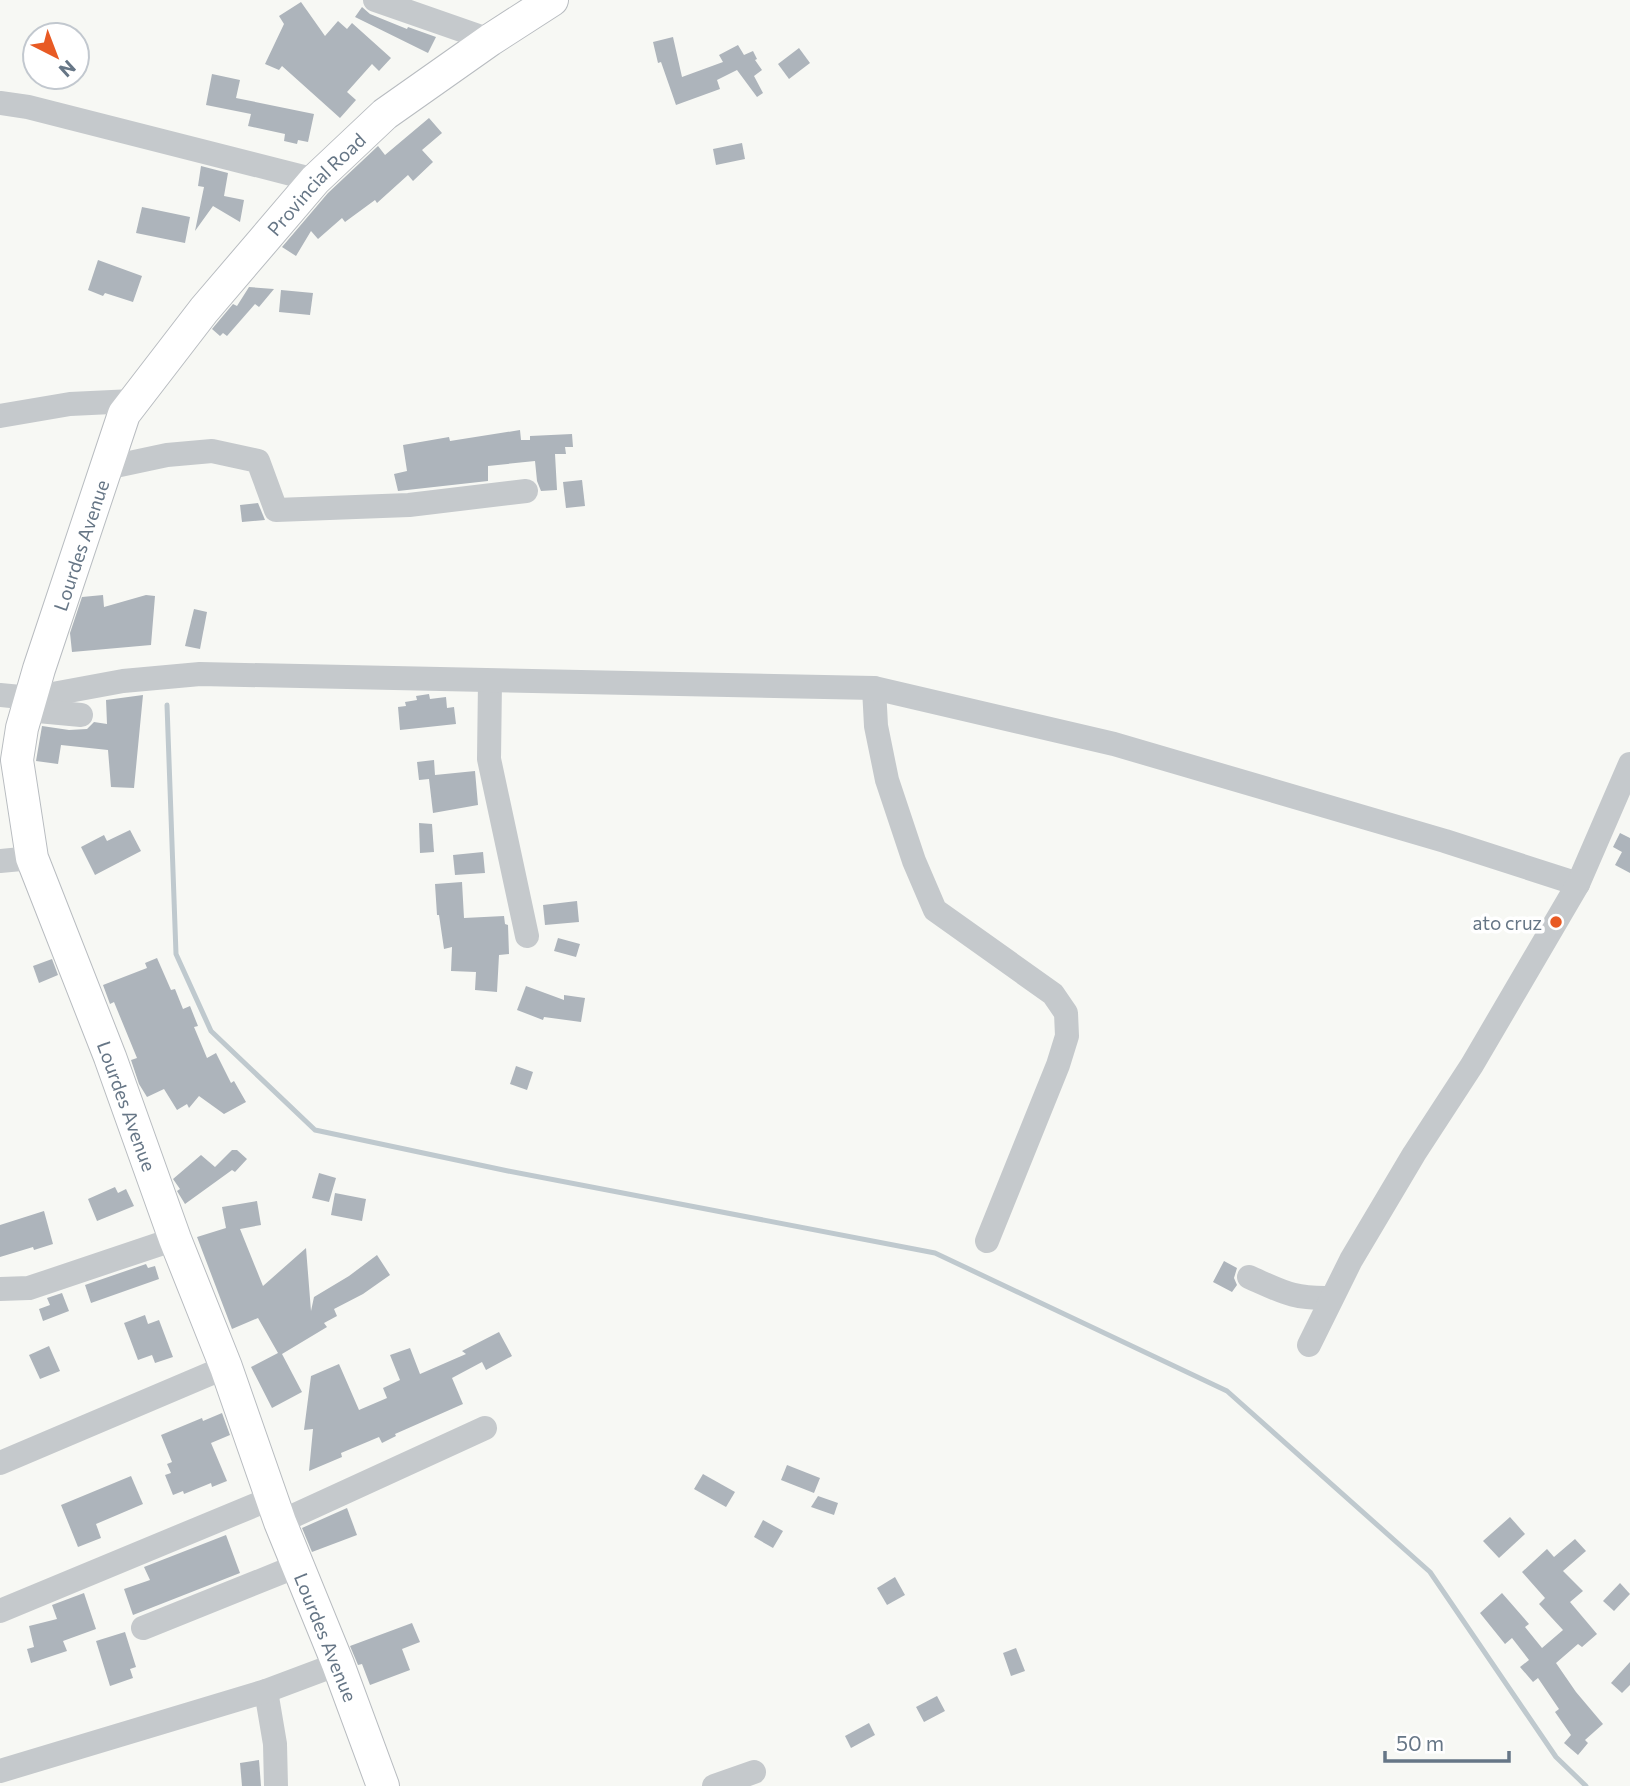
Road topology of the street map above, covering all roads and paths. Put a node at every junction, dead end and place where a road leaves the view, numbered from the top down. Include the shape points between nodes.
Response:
1 (375, 0) edge
2 (552, 0) edge
3 (490, 40) junction
4 (0, 103) edge
5 (315, 180) junction
6 (129, 407) junction
7 (0, 416) edge
8 (106, 468) junction
9 (526, 491) dead end
10 (490, 681) junction
11 (874, 688) junction
12 (19, 701) edge
13 (81, 715) dead end
14 (1630, 764) edge
15 (32, 858) junction
16 (0, 861) edge
17 (1578, 884) junction
18 (527, 936) dead end
19 (175, 1239) junction
20 (988, 1241) dead end
21 (1249, 1277) dead end
22 (0, 1289) edge
23 (1331, 1298) junction
24 (1309, 1345) dead end
25 (226, 1367) junction
26 (485, 1427) dead end
27 (0, 1463) edge
28 (276, 1510) junction
29 (298, 1566) junction
30 (0, 1611) edge
31 (143, 1629) dead end
32 (338, 1664) junction
33 (266, 1691) junction
34 (0, 1770) edge
35 (754, 1772) dead end
36 (276, 1786) edge
37 (383, 1786) edge
38 (714, 1786) edge

1 - 3 street
2 - 3 main road, Provincial Road
3 - 5 main road, Provincial Road via 385,114
4 - 5 street
5 - 6 main road, Provincial Road
6 - 7 street via 70,404
6 - 8 main road, Lourdes Avenue
8 - 9 street via 212,451 258,461 276,510 409,505
8 - 12 main road, Lourdes Avenue
10 - 11 street
10 - 12 street via 200,674 124,681
10 - 18 street via 489,759
11 - 17 street via 1114,744
11 - 20 street via 887,780 935,910 1053,994 1066,1013 1067,1036 1058,1065
12 - 13 street
12 - 15 main road, Lourdes Avenue via 17,760
14 - 17 street
15 - 16 street
15 - 19 main road, Lourdes Avenue
17 - 23 street
19 - 22 street via 29,1288
19 - 25 main road, Lourdes Avenue
21 - 23 street via 1287,1294
23 - 24 street
25 - 27 street
25 - 28 main road, Lourdes Avenue
26 - 28 street
28 - 29 main road, Lourdes Avenue
28 - 30 street
29 - 31 street
29 - 32 main road, Lourdes Avenue
32 - 33 street
32 - 37 main road, Lourdes Avenue
33 - 34 street
33 - 36 street
35 - 38 street

